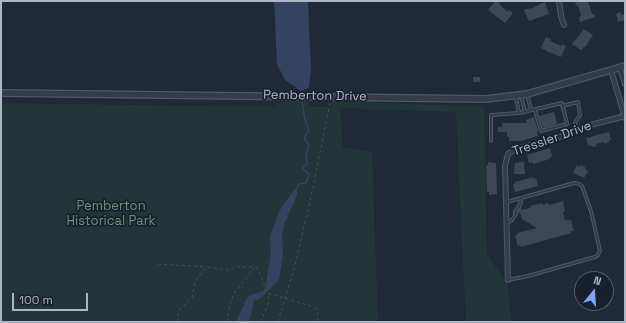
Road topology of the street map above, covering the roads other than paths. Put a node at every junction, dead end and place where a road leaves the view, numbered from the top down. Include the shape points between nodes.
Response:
1 (559, 1) edge
2 (564, 25) dead end
3 (622, 67) edge
4 (611, 70) junction
5 (625, 84) edge
6 (1, 93) edge
7 (522, 95) junction
8 (562, 106) junction
9 (531, 110) junction
10 (535, 110) junction
11 (525, 112) junction
12 (519, 113) junction
13 (625, 116) edge
14 (577, 130) junction
15 (491, 141) dead end
16 (521, 198) junction
17 (507, 202) junction
18 (520, 203) junction
19 (519, 208) dead end
20 (517, 212) dead end
21 (515, 216) junction
22 (507, 223) junction
23 (508, 280) joint

1 - 2 street
3 - 4 street, Pemberton Drive
3 - 5 street
4 - 7 street, Pemberton Drive
4 - 13 street
6 - 7 street, Pemberton Drive via 486,99
7 - 9 lane
7 - 11 lane
7 - 12 lane
8 - 10 lane via 562,103 553,104
8 - 10 lane via 567,124 542,131
8 - 14 lane via 578,102 580,114 575,123
9 - 10 lane
9 - 11 lane
11 - 12 lane
12 - 15 lane via 491,114
13 - 14 street, Tressler Drive
14 - 17 street, Tressler Drive via 516,149 508,154 505,166
16 - 17 lane
16 - 18 lane
16 - 23 lane via 574,183 582,186 591,211 600,251 595,257
17 - 22 street, Tressler Drive
18 - 19 lane
18 - 21 lane
20 - 21 lane
21 - 22 lane
22 - 23 street, Tressler Drive

